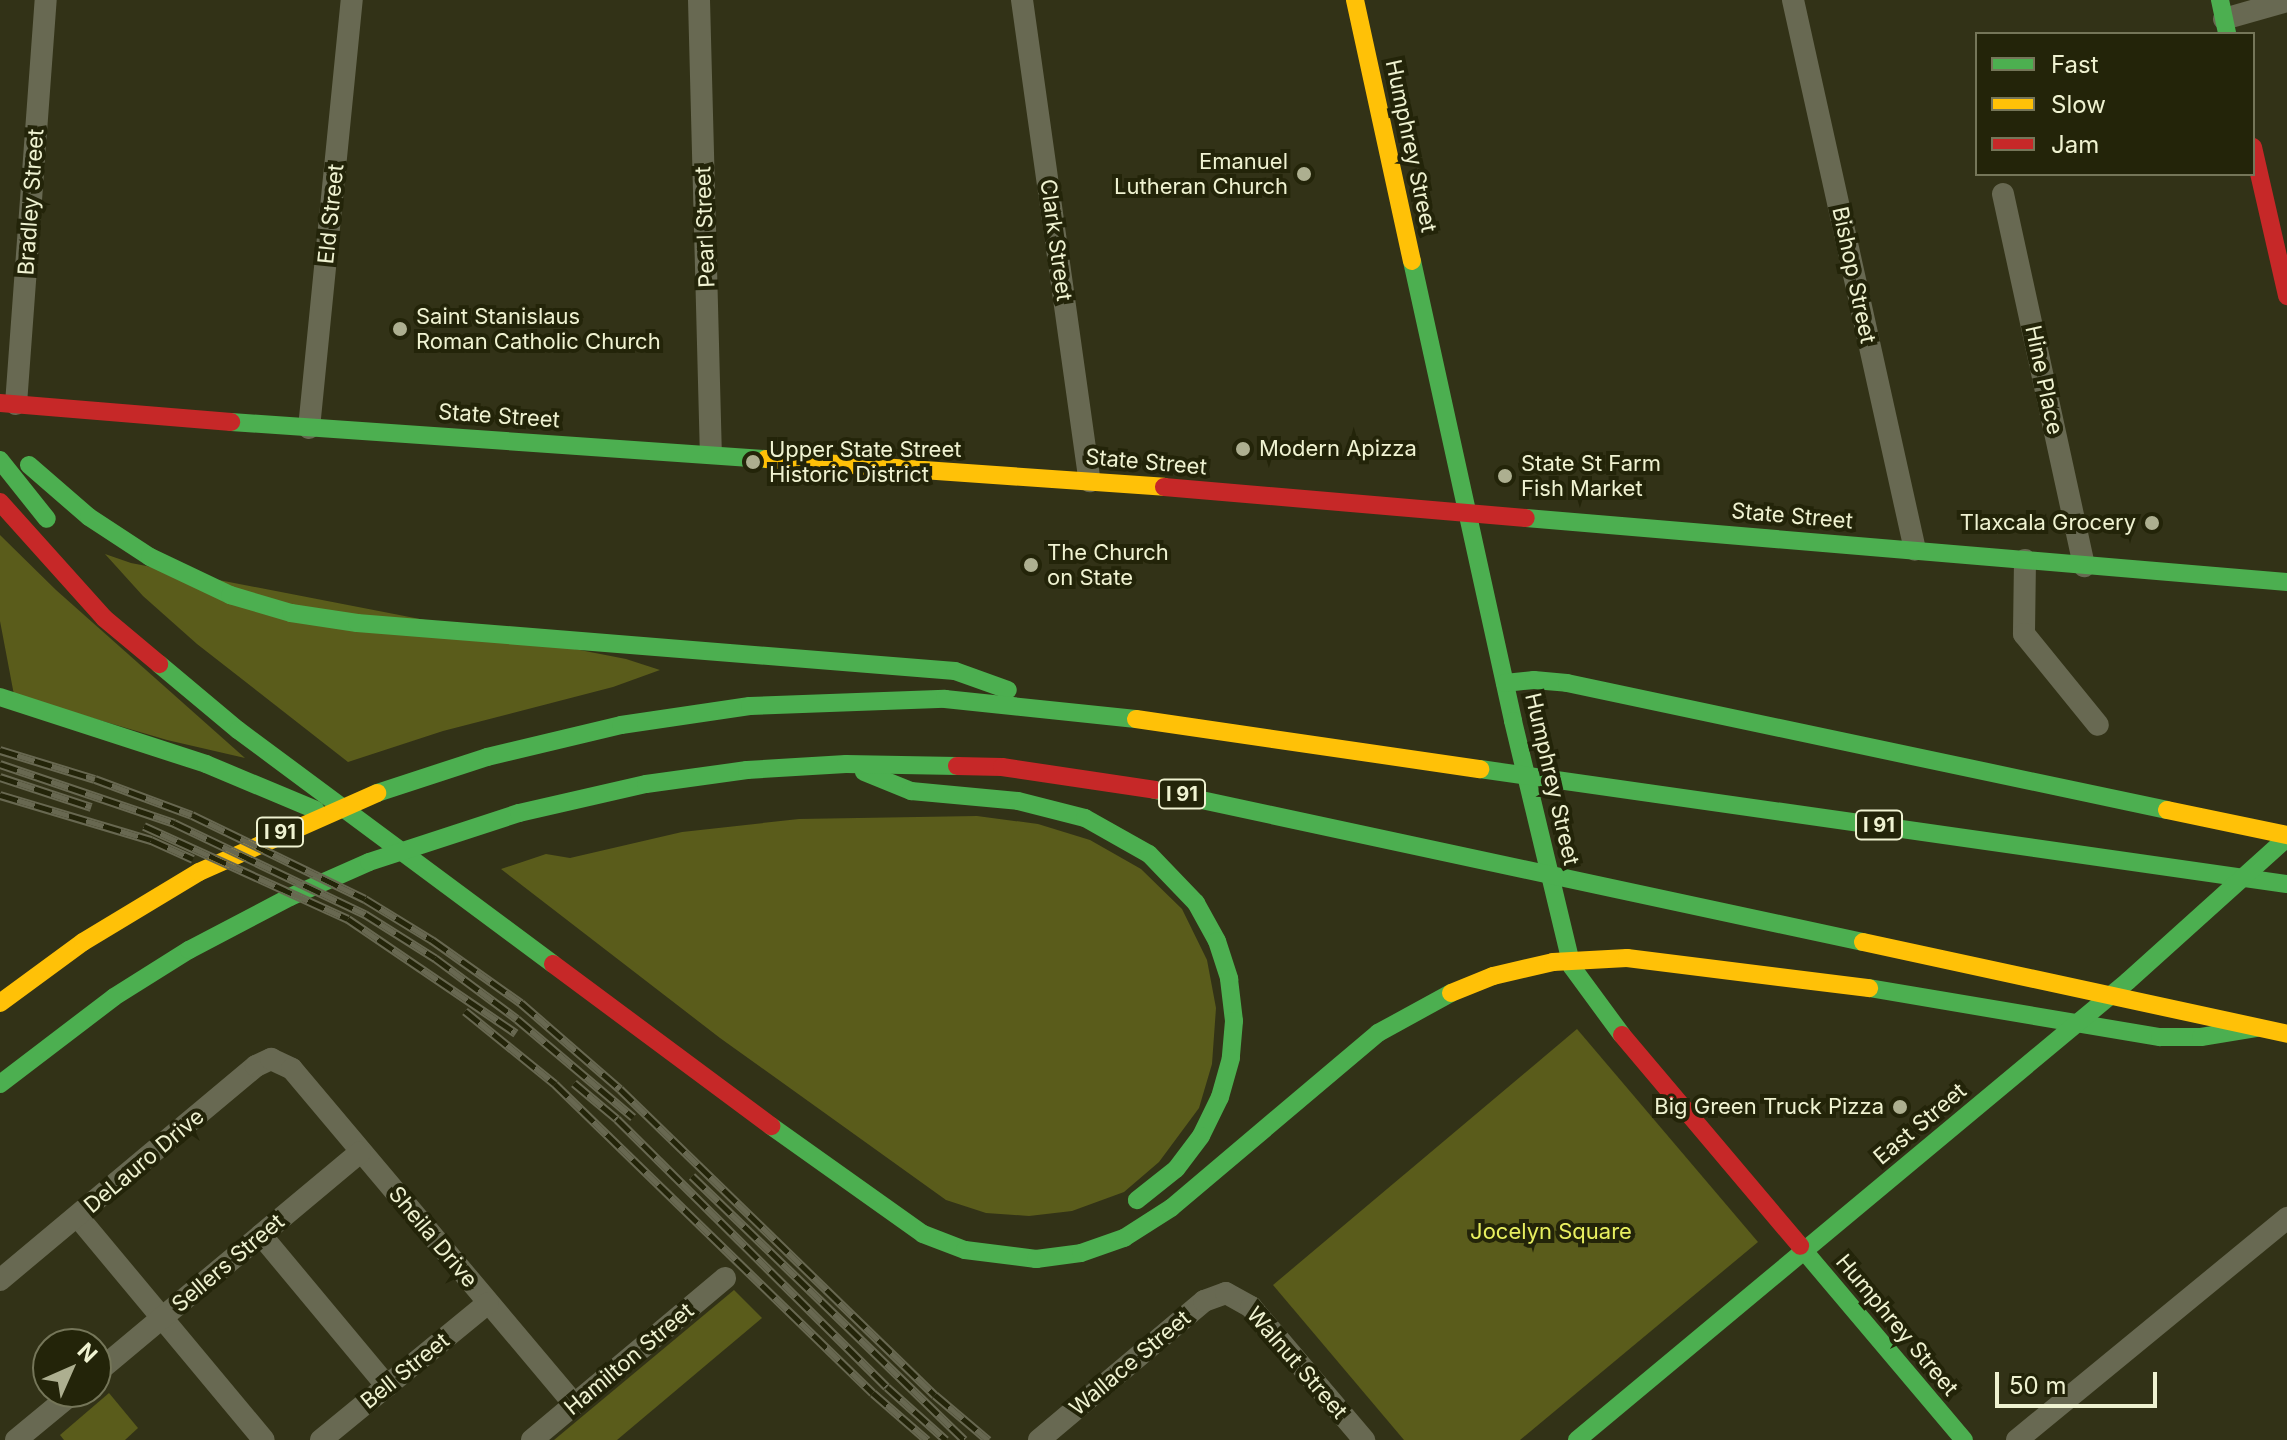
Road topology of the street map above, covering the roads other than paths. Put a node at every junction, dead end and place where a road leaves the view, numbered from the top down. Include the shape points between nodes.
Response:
1 (46, 0) edge
2 (352, 0) edge
3 (699, 0) edge
4 (1022, 0) edge
5 (1355, 0) edge
6 (1793, 0) edge
7 (2287, 1) edge
8 (2224, 18) edge
9 (2255, 156) edge
10 (2003, 194) dead end
11 (2287, 296) edge
12 (8, 403) edge
13 (309, 428) junction
14 (4, 453) edge
15 (711, 453) junction
16 (1090, 481) junction
17 (0, 502) edge
18 (1467, 513) junction
19 (63, 537) dead end
20 (1915, 550) junction
21 (2025, 560) junction
22 (2084, 566) junction
23 (2287, 582) edge
24 (1505, 683) junction
25 (0, 697) edge
26 (1040, 706) junction
27 (2098, 725) dead end
28 (846, 764) junction
29 (353, 785) dead end
30 (392, 813) dead end
31 (417, 832) dead end
32 (2287, 836) edge
33 (386, 841) junction
34 (443, 851) dead end
35 (2287, 884) edge
36 (0, 1003) edge
37 (2257, 1028) junction
38 (2287, 1034) edge
39 (292, 1069) joint
40 (0, 1084) edge
41 (360, 1152) junction
42 (1117, 1211) dead end
43 (78, 1217) junction
44 (2287, 1218) edge
45 (261, 1235) junction
46 (1803, 1251) junction
47 (725, 1278) dead end
48 (0, 1280) edge
49 (1226, 1293) joint
50 (488, 1303) junction
51 (162, 1318) junction
52 (112, 1360) edge
53 (387, 1386) junction
54 (575, 1405) junction
55 (55, 1408) edge
56 (16, 1440) edge
57 (264, 1440) edge
58 (321, 1440) edge
59 (532, 1440) edge
60 (1039, 1440) edge
61 (1364, 1440) edge
62 (1577, 1440) edge
63 (1964, 1440) edge
64 (2017, 1440) edge

1 - 12 street, Bradley Street
2 - 13 street, Eld Street
3 - 15 street, Pearl Street
4 - 16 street, Clark Street
5 - 18 main road, Humphrey Street
6 - 20 street, Bishop Street
7 - 8 street
9 - 11 main road
10 - 22 street, Hine Place
12 - 13 main road, State Street
13 - 15 main road, State Street
14 - 19 main road
14 - 26 main road via 131,547 210,587 279,610 357,623 955,671
15 - 16 main road, State Street
16 - 18 main road, State Street
17 - 33 main road via 73,587 158,667
18 - 20 main road, State Street
18 - 24 main road, Humphrey Street
20 - 21 main road, State Street
21 - 22 main road, State Street
21 - 27 street via 2024,634
22 - 23 main road, State Street
24 - 32 main road via 1567,683
24 - 46 main road, Humphrey Street via 1576,976
25 - 33 main road via 239,776
26 - 35 main road, I 91
26 - 36 main road, I 91 via 876,698 750,706 553,740 390,788 307,820 174,886 83,942
28 - 37 main road, I 91 via 1002,767 1115,781
28 - 40 main road, I 91 via 646,784 451,833 344,872 245,919 114,997
28 - 42 main road via 911,791 1027,802 1103,826 1162,864 1207,921 1224,961 1232,1002 1227,1076 1189,1153 1153,1189
29 - 30 main road
31 - 34 main road
32 - 46 main road, East Street via 2128,981
33 - 37 main road via 898,1219 942,1243 1000,1257 1081,1253 1136,1232 1378,1033 1454,991 1533,966 1606,958 1700,965 2185,1038
37 - 38 main road, I 91
39 - 41 street, Sheila Drive
39 - 43 street, DeLauro Drive via 271,1059 256,1066
41 - 45 street, Sellers Street
41 - 50 street, Sheila Drive
43 - 48 street, DeLauro Drive
43 - 51 street
44 - 64 street
45 - 51 street, Sellers Street
45 - 53 street
46 - 62 main road, East Street
46 - 63 main road, Humphrey Street
47 - 54 street, Hamilton Street
49 - 60 street, Wallace Street via 1204,1301
49 - 61 street, Walnut Street via 1251,1307
50 - 53 street, Bell Street
50 - 54 street, Sheila Drive
51 - 52 street, Sellers Street
51 - 57 street
53 - 58 street, Bell Street
54 - 59 street, Hamilton Street
55 - 56 street

